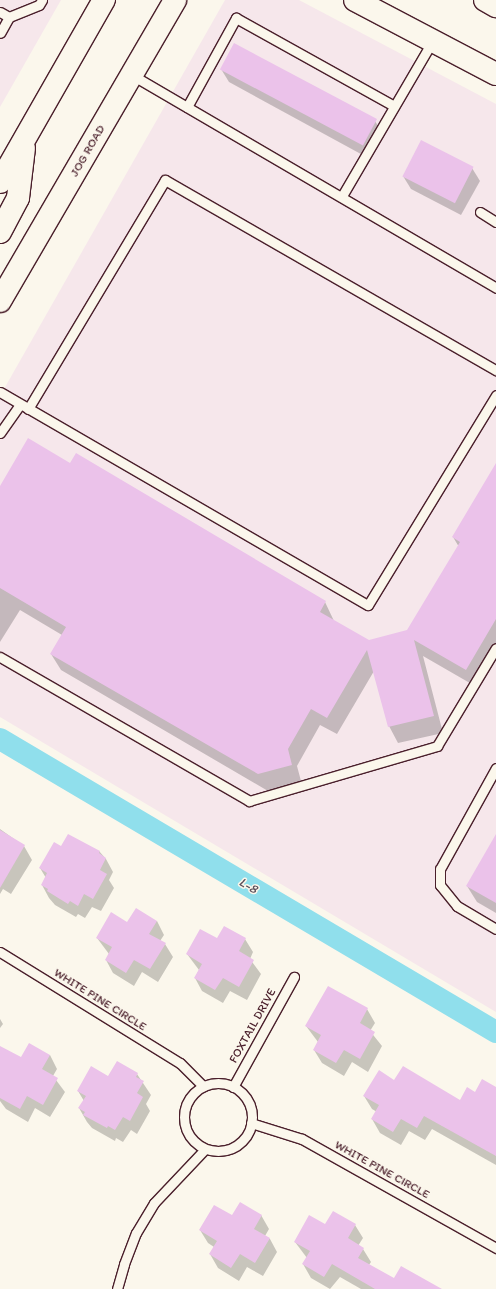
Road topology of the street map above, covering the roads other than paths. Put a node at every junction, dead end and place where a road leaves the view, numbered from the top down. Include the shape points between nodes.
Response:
1 (42, 0) edge
2 (104, 0) edge
3 (174, 0) edge
4 (355, 0) edge
5 (486, 0) edge
6 (496, 6) edge
7 (0, 12) edge
8 (9, 17) junction
9 (0, 33) edge
10 (432, 42) junction
11 (496, 74) edge
12 (132, 75) junction
13 (187, 106) junction
14 (394, 106) junction
15 (25, 136) junction
16 (0, 182) edge
17 (342, 196) junction
18 (480, 212) dead end
19 (496, 222) edge
20 (0, 232) edge
21 (496, 288) edge
22 (0, 301) edge
23 (496, 370) edge
24 (0, 392) edge
25 (496, 395) edge
26 (20, 404) junction
27 (28, 409) junction
28 (0, 432) edge
29 (496, 648) edge
30 (0, 657) edge
31 (496, 768) edge
32 (496, 929) edge
33 (0, 952) edge
34 (294, 977) dead end
35 (203, 1086) junction
36 (233, 1087) junction
37 (251, 1123) junction
38 (205, 1149) junction
39 (496, 1248) edge
40 (118, 1289) edge

1 - 8 lane via 39,5
2 - 15 main road
3 - 12 main road, JOG ROAD
4 - 10 main road
5 - 6 main road
7 - 8 lane
8 - 9 lane
10 - 11 main road
10 - 14 lane
12 - 13 lane
12 - 22 main road, JOG ROAD
13 - 14 lane via 236,18
13 - 17 lane
14 - 17 lane
15 - 16 main road
15 - 20 main road via 18,198
17 - 21 lane
18 - 19 lane
23 - 27 lane via 165,180
24 - 26 lane
25 - 27 lane via 368,606
26 - 27 lane
26 - 28 lane
29 - 30 lane via 437,746 249,801
31 - 32 lane via 440,869 440,885 457,906
33 - 35 lane, WHITE PINE CIRCLE via 180,1063
34 - 36 lane, FOXTAIL DRIVE
35 - 36 lane via 214,1083
35 - 38 lane via 190,1098 183,1114 188,1135
36 - 37 lane via 246,1097 251,1108
37 - 38 lane via 244,1140 236,1147 215,1152
37 - 39 lane, WHITE PINE CIRCLE via 302,1139
38 - 40 lane via 154,1203 136,1233

